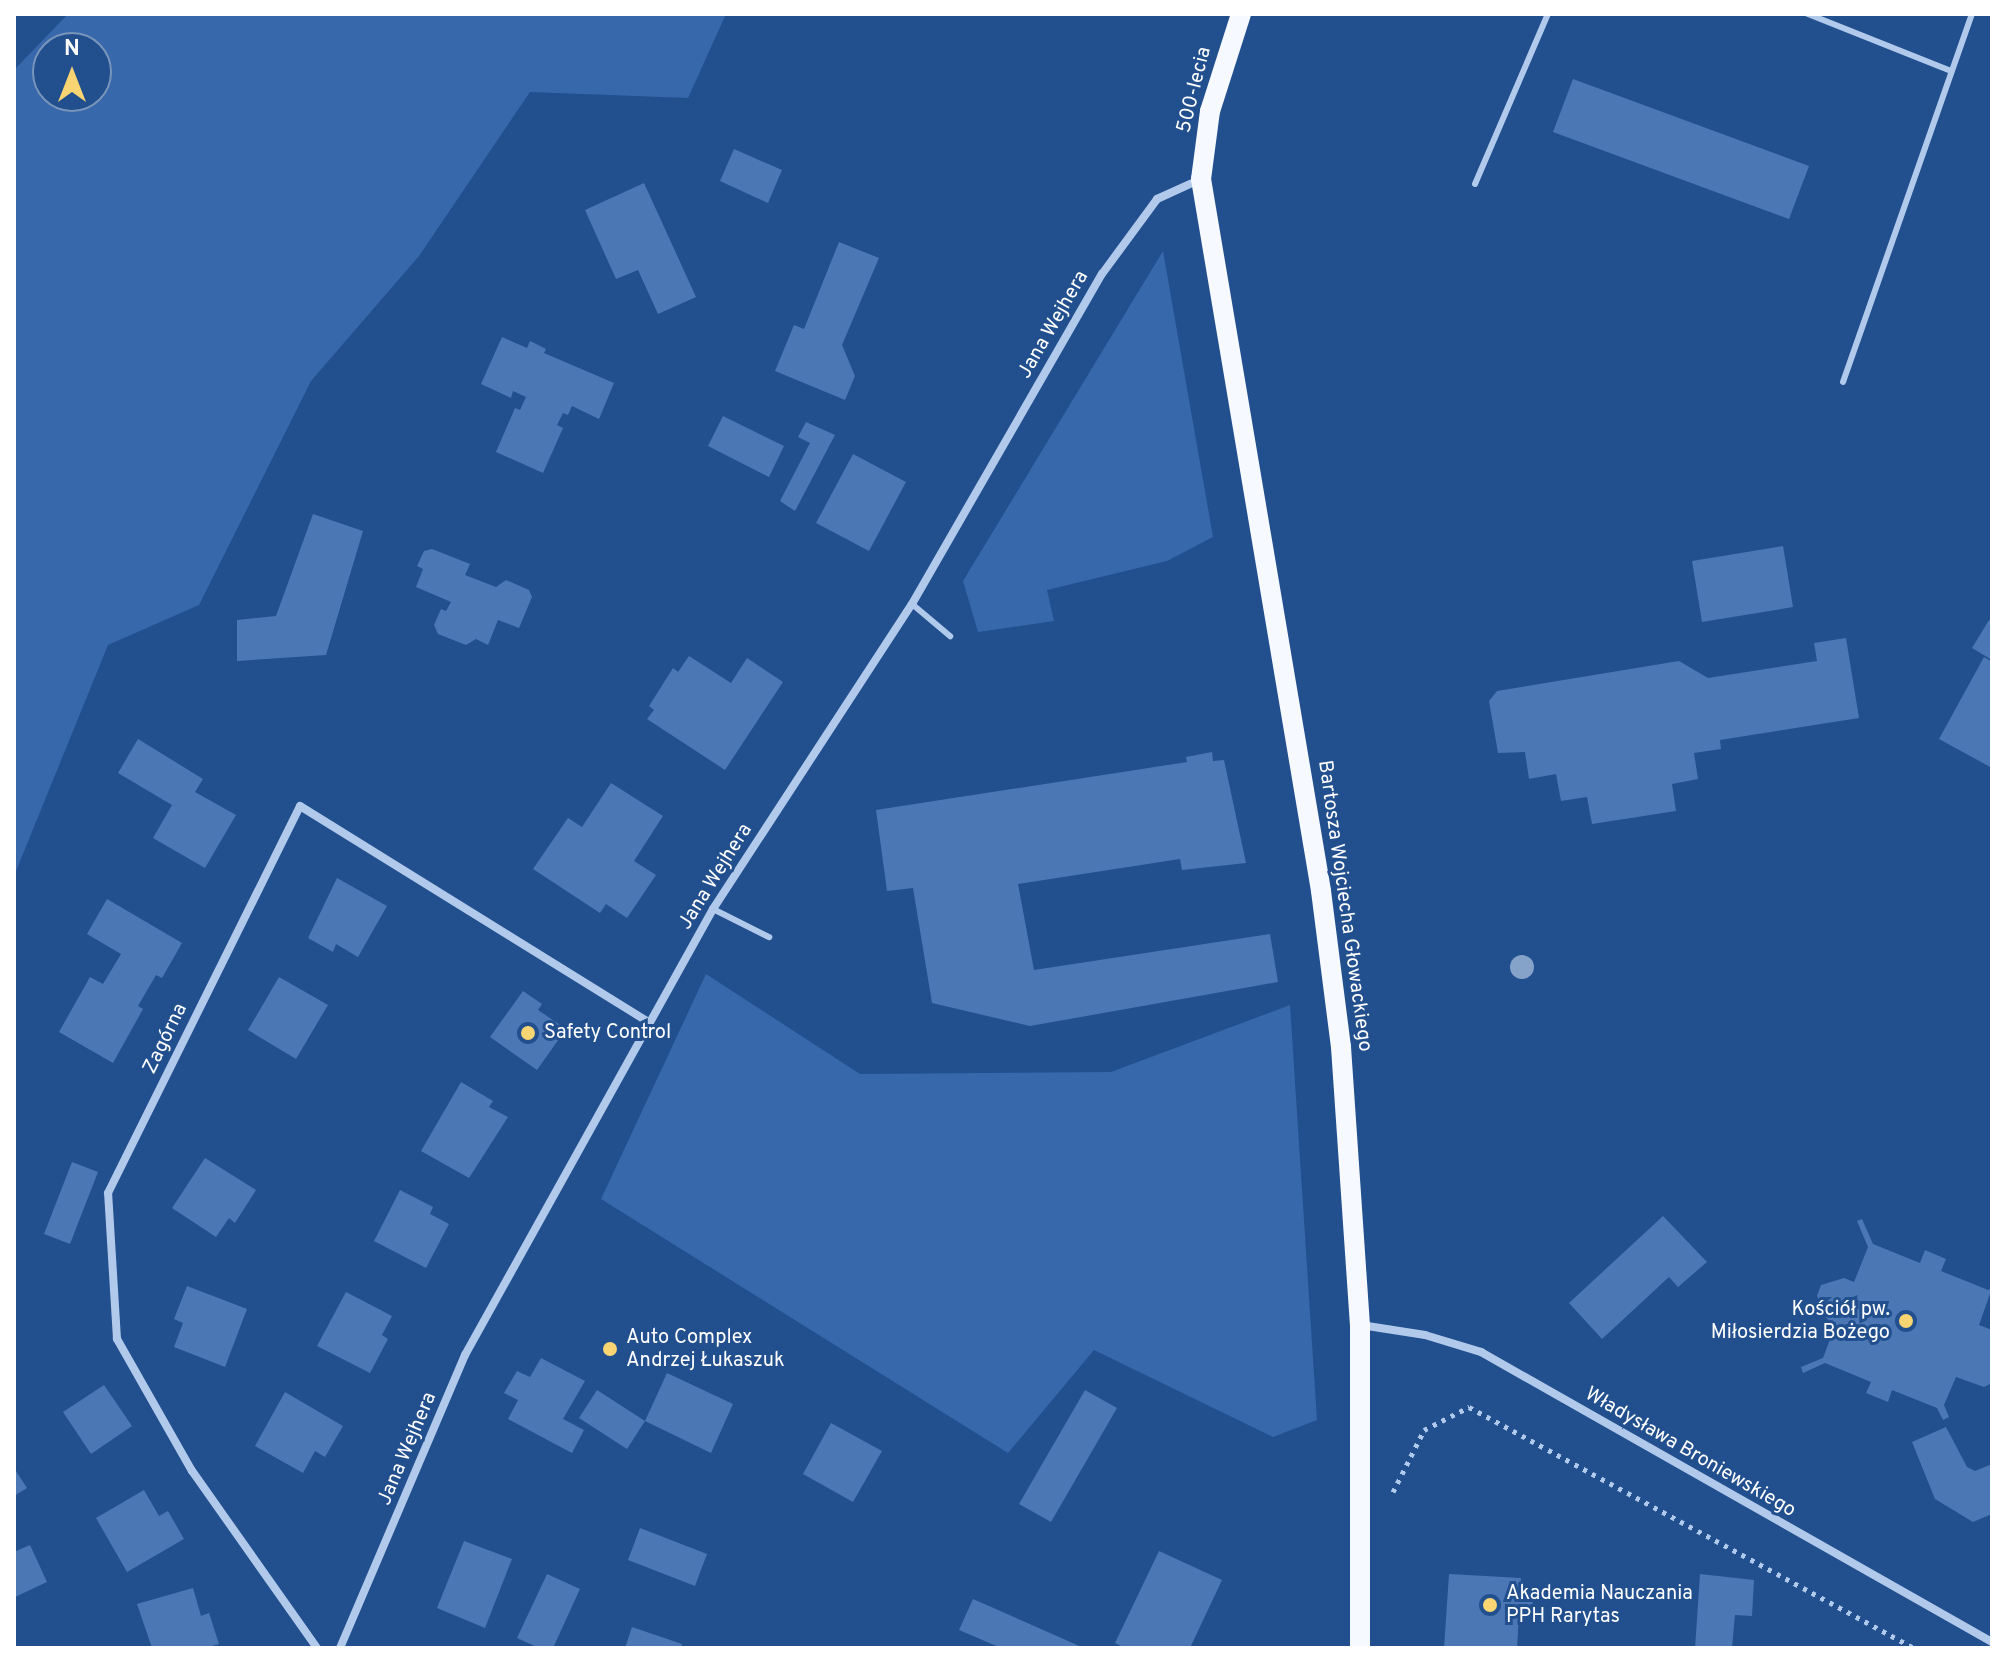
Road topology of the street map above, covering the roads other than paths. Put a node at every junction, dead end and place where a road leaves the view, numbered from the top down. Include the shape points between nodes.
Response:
1 (1241, 14) edge
2 (1548, 14) edge
3 (1808, 14) edge
4 (1972, 14) edge
5 (1951, 71) junction
6 (1201, 179) junction
7 (1475, 184) dead end
8 (1843, 382) dead end
9 (912, 604) junction
10 (950, 636) dead end
11 (713, 909) junction
12 (769, 937) dead end
13 (648, 1022) junction
14 (1360, 1325) junction
15 (1992, 1642) edge
16 (317, 1648) edge
17 (340, 1648) edge
18 (1360, 1648) edge

1 - 6 main road, 500-lecia via 1210,111
2 - 7 lane
3 - 5 lane
4 - 5 lane
5 - 8 lane
6 - 9 street, Jana Wejhera via 1157,199 1102,274
6 - 14 main road, Bartosza Wojciecha Głowackiego via 1321,891 1341,1047
9 - 10 lane
9 - 11 street, Jana Wejhera
11 - 12 lane
11 - 13 street, Jana Wejhera
13 - 16 street, Zagórna via 300,806 108,1193 117,1339 192,1471
13 - 17 street, Jana Wejhera via 465,1355
14 - 15 street, Władysława Broniewskiego via 1425,1335 1481,1352
14 - 18 main road, Bartosza Wojciecha Głowackiego

